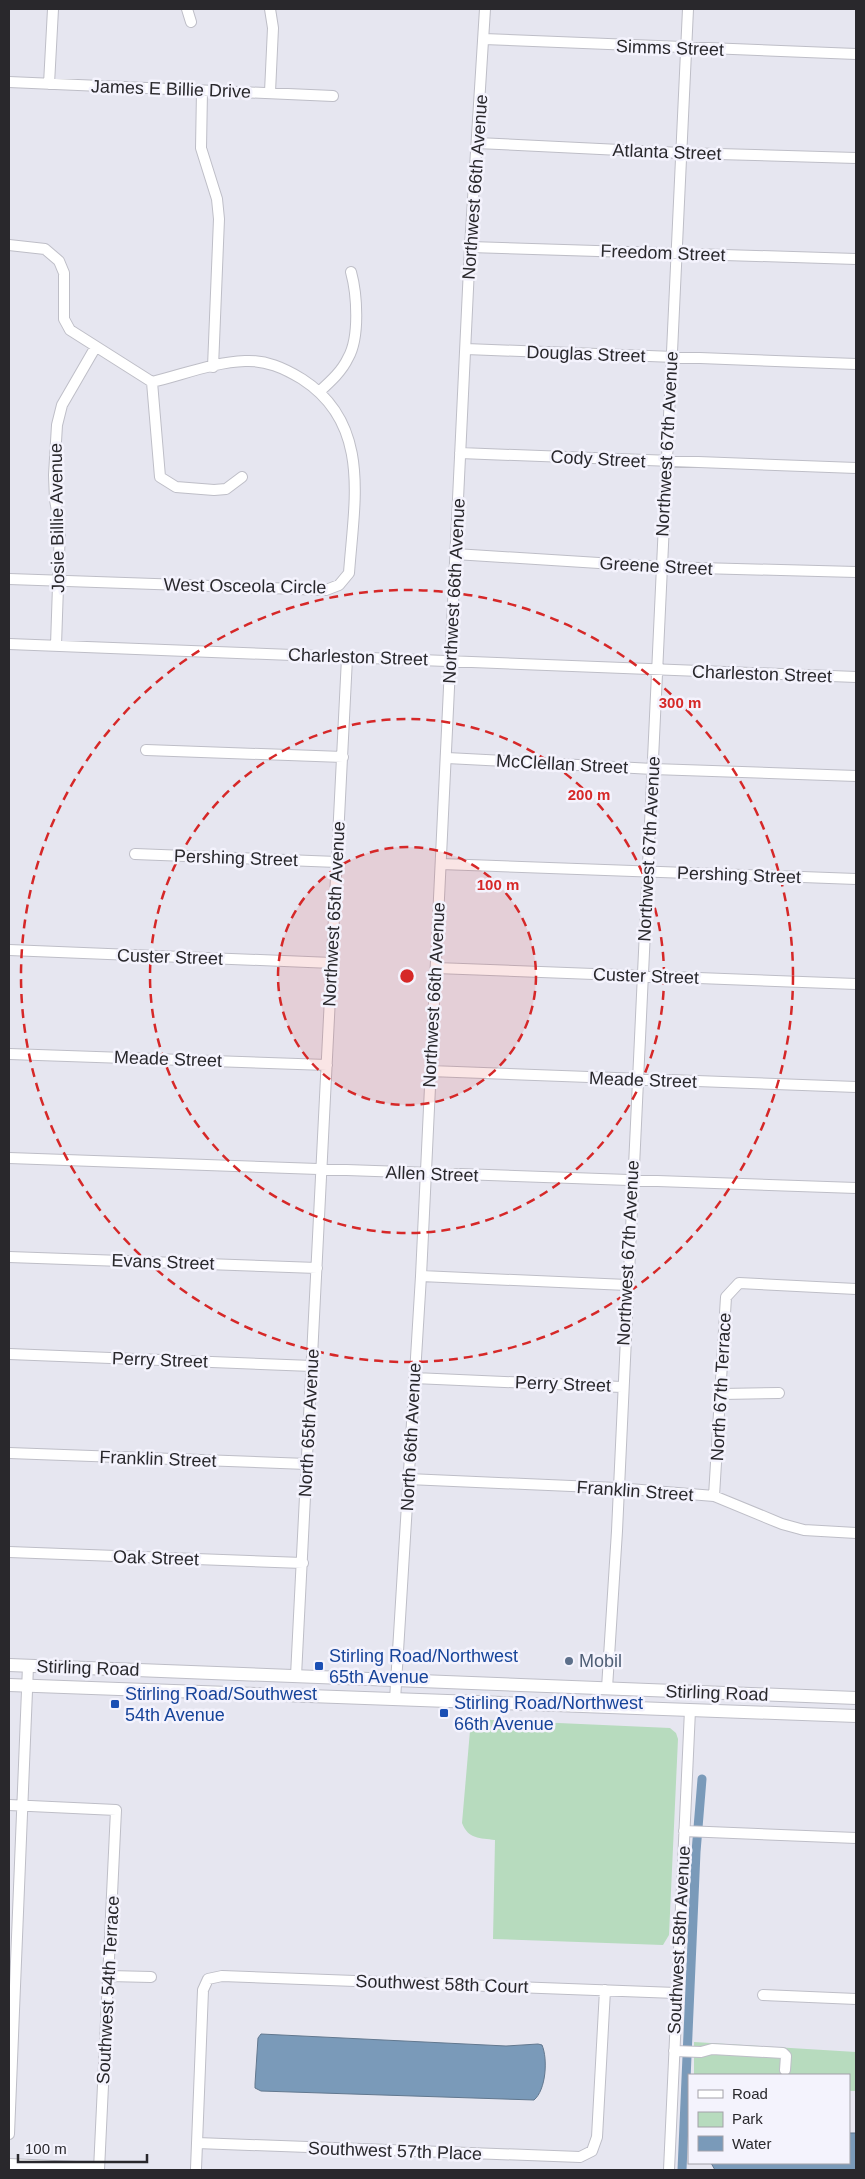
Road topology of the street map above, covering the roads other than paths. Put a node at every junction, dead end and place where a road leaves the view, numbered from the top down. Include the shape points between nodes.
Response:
1 (53, 9) edge
2 (187, 9) edge
3 (270, 9) edge
4 (485, 9) edge
5 (688, 9) edge
6 (191, 22) dead end
7 (484, 39) junction
8 (686, 49) junction
9 (856, 54) edge
10 (9, 82) edge
11 (49, 84) junction
12 (202, 91) junction
13 (270, 92) junction
14 (333, 96) dead end
15 (477, 143) junction
16 (681, 153) junction
17 (856, 158) edge
18 (9, 245) edge
19 (470, 247) junction
20 (676, 254) junction
21 (856, 260) edge
22 (351, 272) dead end
23 (95, 348) junction
24 (466, 349) junction
25 (671, 357) junction
26 (856, 364) edge
27 (213, 367) junction
28 (152, 382) junction
29 (320, 391) junction
30 (460, 453) junction
31 (667, 462) junction
32 (856, 468) edge
33 (242, 477) dead end
34 (455, 554) junction
35 (662, 567) junction
36 (856, 572) edge
37 (9, 579) edge
38 (59, 581) junction
39 (9, 644) edge
40 (56, 645) junction
41 (347, 658) junction
42 (450, 660) junction
43 (658, 670) junction
44 (856, 678) edge
45 (146, 750) dead end
46 (343, 757) junction
47 (447, 758) junction
48 (653, 769) junction
49 (856, 776) edge
50 (135, 854) dead end
51 (337, 862) junction
52 (441, 864) junction
53 (647, 872) junction
54 (856, 879) edge
55 (9, 950) edge
56 (332, 963) junction
57 (436, 968) junction
58 (642, 976) junction
59 (856, 984) edge
60 (9, 1054) edge
61 (327, 1065) junction
62 (430, 1071) junction
63 (637, 1080) junction
64 (856, 1087) edge
65 (9, 1158) edge
66 (322, 1170) junction
67 (425, 1173) junction
68 (632, 1182) junction
69 (856, 1188) edge
70 (9, 1257) edge
71 (317, 1268) junction
72 (420, 1276) junction
73 (627, 1285) junction
74 (856, 1289) edge
75 (9, 1354) edge
76 (312, 1366) junction
77 (414, 1378) junction
78 (622, 1387) junction
79 (779, 1393) dead end
80 (722, 1394) junction
81 (9, 1453) edge
82 (307, 1464) junction
83 (408, 1479) junction
84 (617, 1488) junction
85 (714, 1496) junction
86 (856, 1533) edge
87 (9, 1552) edge
88 (302, 1563) junction
89 (9, 1665) edge
90 (28, 1666) junction
91 (296, 1676) junction
92 (396, 1680) junction
93 (9, 1685) edge
94 (28, 1686) junction
95 (607, 1688) junction
96 (625, 1689) junction
97 (856, 1698) edge
98 (395, 1700) junction
99 (537, 1705) junction
100 (690, 1710) junction
101 (856, 1716) edge
102 (9, 1805) edge
103 (24, 1806) junction
104 (684, 1831) junction
105 (856, 1838) edge
106 (109, 1976) junction
107 (151, 1977) dead end
108 (605, 1990) junction
109 (676, 1993) junction
110 (763, 1995) dead end
111 (856, 1999) edge
112 (676, 2051) junction
113 (785, 2070) dead end
114 (9, 2134) edge
115 (197, 2143) junction
116 (9, 2164) edge
117 (99, 2169) edge
118 (196, 2169) dead end
119 (669, 2170) edge

1 - 11 street
2 - 6 street
3 - 13 street via 273,28
4 - 7 street, Northwest 66th Avenue
5 - 8 street, Northwest 67th Avenue
7 - 8 street, Simms Street
7 - 15 street, Northwest 66th Avenue
8 - 9 street, Simms Street
8 - 16 street, Northwest 67th Avenue
10 - 11 street, James E Billie Drive
11 - 12 street, James E Billie Drive
12 - 13 street, James E Billie Drive
12 - 27 street via 201,148 217,199 218,220
13 - 14 street, James E Billie Drive
15 - 16 street, Atlanta Street
15 - 19 street, Northwest 66th Avenue
16 - 17 street, Atlanta Street
16 - 20 street, Northwest 67th Avenue
18 - 23 street via 45,249 59,261 64,273 64,319 70,330
19 - 20 street, Freedom Street
19 - 24 street, Northwest 66th Avenue
20 - 21 street, Freedom Street
20 - 25 street, Northwest 67th Avenue
22 - 29 street via 356,291 355,330 349,357
23 - 28 street
23 - 38 street, Josie Billie Avenue via 62,405 57,425 54,500 60,527
24 - 25 street, Douglas Street
24 - 30 street, Northwest 66th Avenue
25 - 26 street, Douglas Street
25 - 31 street, Northwest 67th Avenue
27 - 28 street, West Osceola Circle
27 - 29 street, West Osceola Circle via 244,361 265,362 286,369
28 - 33 street via 160,477 176,487 214,490 226,489
29 - 38 street, West Osceola Circle via 339,418 350,444 356,474 349,573 339,585 326,590
30 - 31 street, Cody Street
30 - 34 street, Northwest 66th Avenue
31 - 32 street, Cody Street
31 - 35 street, Northwest 67th Avenue
34 - 35 street, Greene Street
34 - 42 street, Northwest 66th Avenue
35 - 36 street, Greene Street
35 - 43 street, Northwest 67th Avenue
37 - 38 street, West Osceola Circle
38 - 40 street, Josie Billie Avenue
39 - 40 street, Charleston Street
40 - 41 street, Charleston Street
41 - 42 street, Charleston Street
41 - 46 street, Northwest 65th Avenue
42 - 43 street, Charleston Street
42 - 47 street, Northwest 66th Avenue
43 - 44 street, Charleston Street
43 - 48 street, Northwest 67th Avenue
45 - 46 street
46 - 51 street, Northwest 65th Avenue
47 - 48 street, McClellan Street
47 - 52 street, Northwest 66th Avenue
48 - 49 street, McClellan Street
48 - 53 street, Northwest 67th Avenue
50 - 51 street, Pershing Street
51 - 56 street, Northwest 65th Avenue
52 - 53 street, Pershing Street
52 - 57 street, Northwest 66th Avenue
53 - 54 street, Pershing Street
53 - 58 street, Northwest 67th Avenue
55 - 56 street, Custer Street
56 - 61 street, Northwest 65th Avenue
57 - 58 street, Custer Street
57 - 62 street, Northwest 66th Avenue
58 - 59 street, Custer Street
58 - 63 street, Northwest 67th Avenue
60 - 61 street, Meade Street
61 - 66 street, Northwest 65th Avenue
62 - 63 street, Meade Street
62 - 67 street, Northwest 66th Avenue
63 - 64 street, Meade Street
63 - 68 street, Northwest 67th Avenue
65 - 66 street, Allen Street
66 - 67 street, Allen Street
66 - 71 street, North 65th Avenue
67 - 68 street, Allen Street
67 - 72 street, North 66th Avenue
68 - 69 street, Allen Street
68 - 73 street, Northwest 67th Avenue
70 - 71 street, Evans Street
71 - 76 street, North 65th Avenue
72 - 73 street
72 - 77 street, North 66th Avenue
73 - 78 street, Northwest 67th Avenue
74 - 80 street, North 67th Terrace via 739,1283 726,1297
75 - 76 street, Perry Street
76 - 82 street, North 65th Avenue
77 - 78 street, Perry Street
77 - 83 street, North 66th Avenue
78 - 84 street, Northwest 67th Avenue
79 - 80 street
80 - 85 street, North 67th Terrace
81 - 82 street, Franklin Street
82 - 88 street, North 65th Avenue
83 - 84 street, Franklin Street
83 - 92 street, North 66th Avenue
84 - 85 street, Franklin Street
84 - 95 street, Northwest 67th Avenue
85 - 86 street, Franklin Street via 804,1530
87 - 88 street, Oak Street
88 - 91 street, North 65th Avenue
89 - 90 main road, Stirling Road
90 - 91 main road, Stirling Road
90 - 94 street
91 - 92 main road, Stirling Road
92 - 95 main road, Stirling Road
92 - 98 street, North 66th Avenue
93 - 94 main road, Stirling Road
94 - 98 main road, Stirling Road
94 - 103 street
95 - 96 main road, Stirling Road
96 - 97 main road, Stirling Road
96 - 99 main road via 613,1696 548,1695
98 - 99 main road, Stirling Road
99 - 100 main road, Stirling Road
100 - 101 main road, Stirling Road
100 - 104 street, Southwest 58th Avenue
102 - 103 street
103 - 106 street, Southwest 54th Terrace via 116,1810
103 - 114 street
104 - 105 street
104 - 109 street, Southwest 58th Avenue
106 - 107 street
106 - 117 street, Southwest 54th Terrace
108 - 109 street, Southwest 58th Court
108 - 115 street, Southwest 57th Place via 597,2138 592,2151 580,2157
108 - 115 street, Southwest 58th Court via 222,1976 208,1979 203,1990
109 - 112 street, Southwest 58th Avenue
110 - 111 street
112 - 113 street via 783,2053 786,2056
112 - 119 street, Southwest 58th Avenue
115 - 118 street
116 - 117 street

